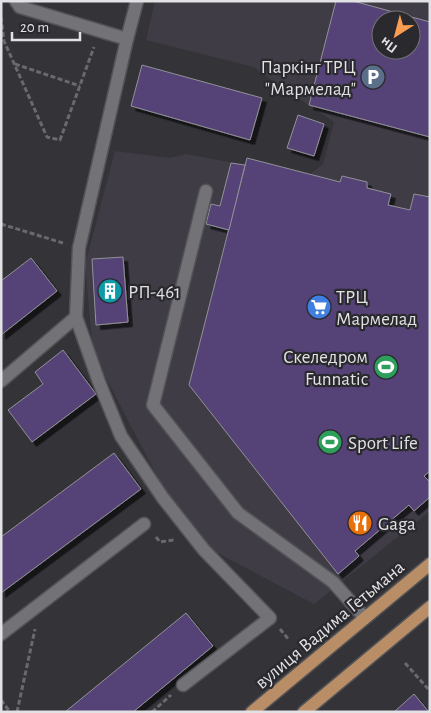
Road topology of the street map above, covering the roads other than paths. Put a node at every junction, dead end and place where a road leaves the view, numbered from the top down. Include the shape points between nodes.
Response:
1 (16, 1) edge
2 (137, 1) edge
3 (127, 39) junction
4 (206, 191) dead end
5 (76, 318) junction
6 (1, 380) edge
7 (144, 524) dead end
8 (430, 564) edge
9 (430, 607) edge
10 (365, 618) junction
11 (1, 634) edge
12 (183, 685) road end
13 (252, 712) edge
14 (304, 712) edge

1 - 3 lane via 20,6
2 - 3 lane
3 - 5 lane via 79,248
4 - 10 lane via 153,405 238,513 333,582
5 - 6 lane
5 - 12 lane via 121,436 163,498 204,550 270,618
7 - 11 lane
8 - 10 main road, вулиця Вадима Гетьмана
9 - 14 main road
10 - 13 main road, вулиця Вадима Гетьмана

